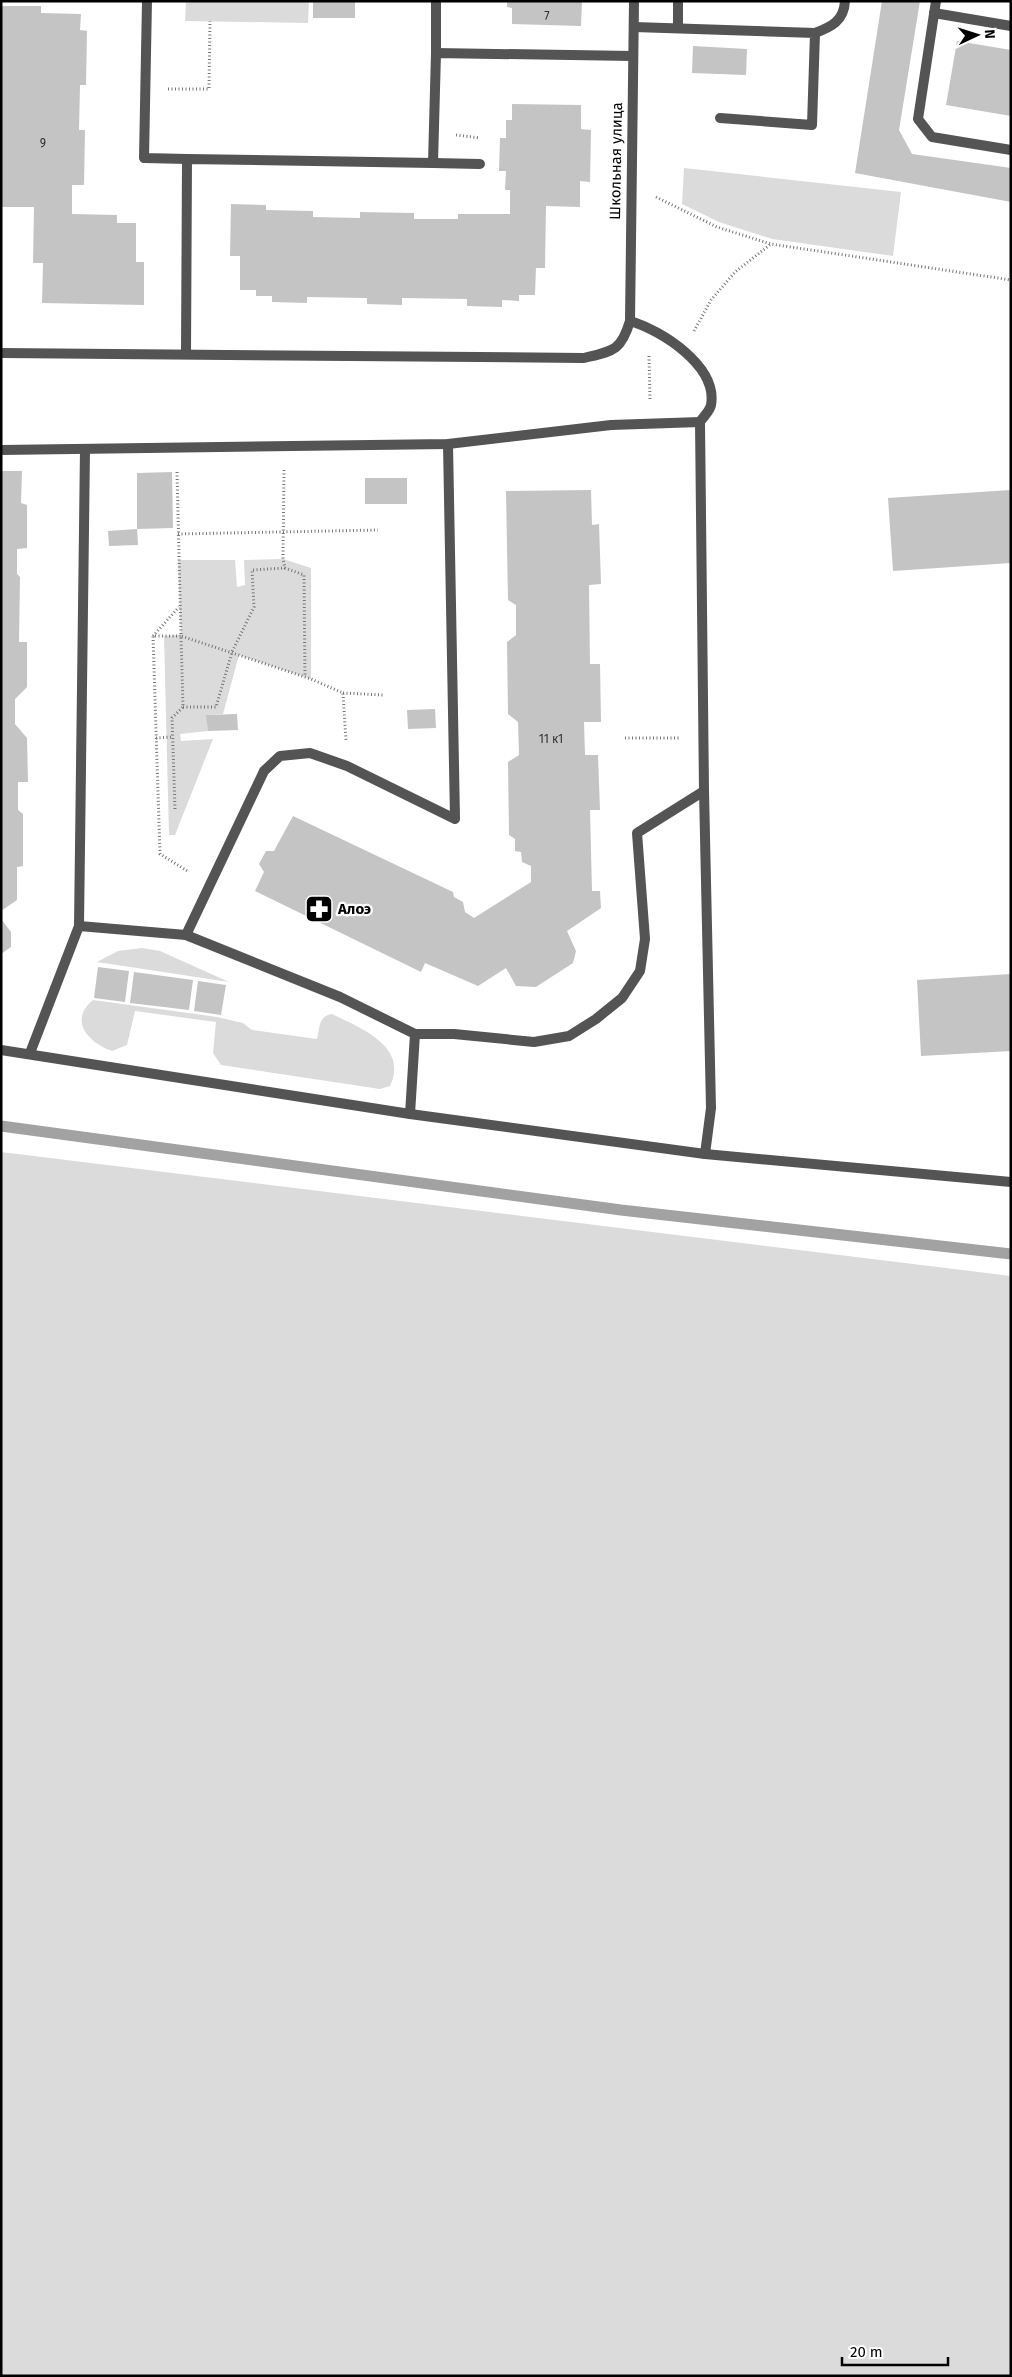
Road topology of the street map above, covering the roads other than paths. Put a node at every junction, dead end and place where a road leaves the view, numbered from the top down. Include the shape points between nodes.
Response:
1 (147, 1) edge
2 (436, 1) edge
3 (634, 1) edge
4 (678, 1) edge
5 (845, 1) edge
6 (936, 1) edge
7 (934, 14) junction
8 (634, 26) junction
9 (1011, 26) edge
10 (678, 28) junction
11 (815, 33) junction
12 (436, 53) junction
13 (633, 56) junction
14 (720, 118) dead end
15 (1011, 150) edge
16 (187, 159) junction
17 (433, 163) junction
18 (480, 164) dead end
19 (630, 321) junction
20 (1, 353) edge
21 (186, 354) junction
22 (700, 422) junction
23 (448, 444) junction
24 (85, 449) junction
25 (1, 450) edge
26 (704, 791) junction
27 (79, 926) junction
28 (186, 935) junction
29 (415, 1034) junction
30 (1, 1050) edge
31 (30, 1053) junction
32 (410, 1114) junction
33 (705, 1154) junction
34 (1011, 1182) edge

1 - 16 street via 144,158
2 - 12 street
3 - 8 street, Школьная улица
4 - 10 street
5 - 11 street via 844,10 834,26
6 - 7 street
7 - 9 street
7 - 15 street via 918,119 932,137
8 - 10 street
8 - 13 street, Школьная улица
10 - 11 street
11 - 14 street via 812,125
12 - 13 street
12 - 17 street
13 - 19 street, Школьная улица
16 - 17 street
16 - 21 street
17 - 18 street
19 - 21 street via 624,339 611,352 584,358
19 - 22 street via 665,336 702,369 710,387 711,406
20 - 21 street
22 - 23 street via 611,424
22 - 26 street
23 - 24 street
23 - 28 street via 455,819 347,766 310,753 280,756 264,771
24 - 25 street
24 - 27 street
26 - 29 street via 636,833 644,939 640,971 622,998 569,1036 534,1042 454,1034
26 - 33 street via 711,1108
27 - 28 street
27 - 31 street
28 - 29 street via 340,997
29 - 32 street
30 - 31 street
31 - 32 street
32 - 33 street
33 - 34 street

